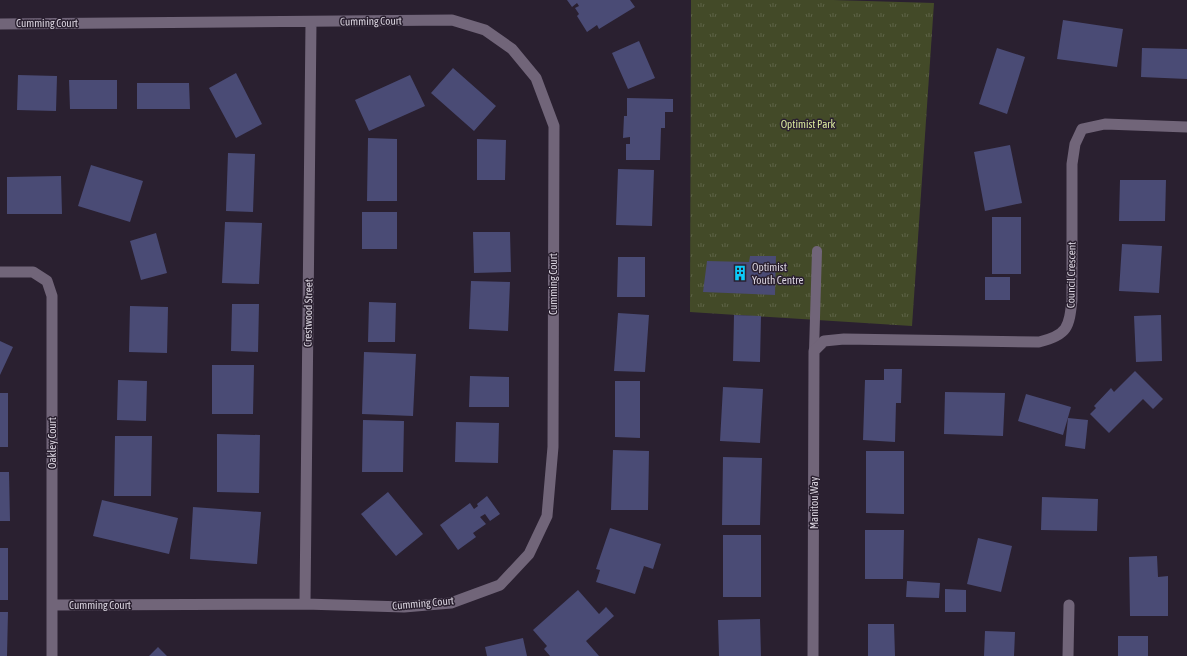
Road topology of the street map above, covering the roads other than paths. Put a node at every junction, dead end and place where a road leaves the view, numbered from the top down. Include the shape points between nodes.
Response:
1 (311, 22) junction
2 (0, 24) edge
3 (1187, 127) edge
4 (817, 251) dead end
5 (0, 272) edge
6 (814, 351) junction
7 (305, 604) junction
8 (53, 605) junction
9 (1068, 605) dead end
10 (52, 656) edge
11 (813, 656) edge
12 (1068, 656) edge

1 - 2 street, Cumming Court
1 - 7 street, Crestwood Street
1 - 7 street, Cumming Court via 452,20 485,30 512,49 536,78 554,126 553,448 546,516 529,554 500,585 452,602 404,607
3 - 6 street, Council Crescent via 1105,124 1082,129 1075,144 1072,164 1070,316 1066,329 1053,339 1039,342 844,339 824,341
4 - 6 lane, Manitou Way
5 - 8 street, Oakley Court via 33,272 47,281 52,296
6 - 11 street, Manitou Way
7 - 8 street, Cumming Court
8 - 10 street, Oakley Court
9 - 12 street

